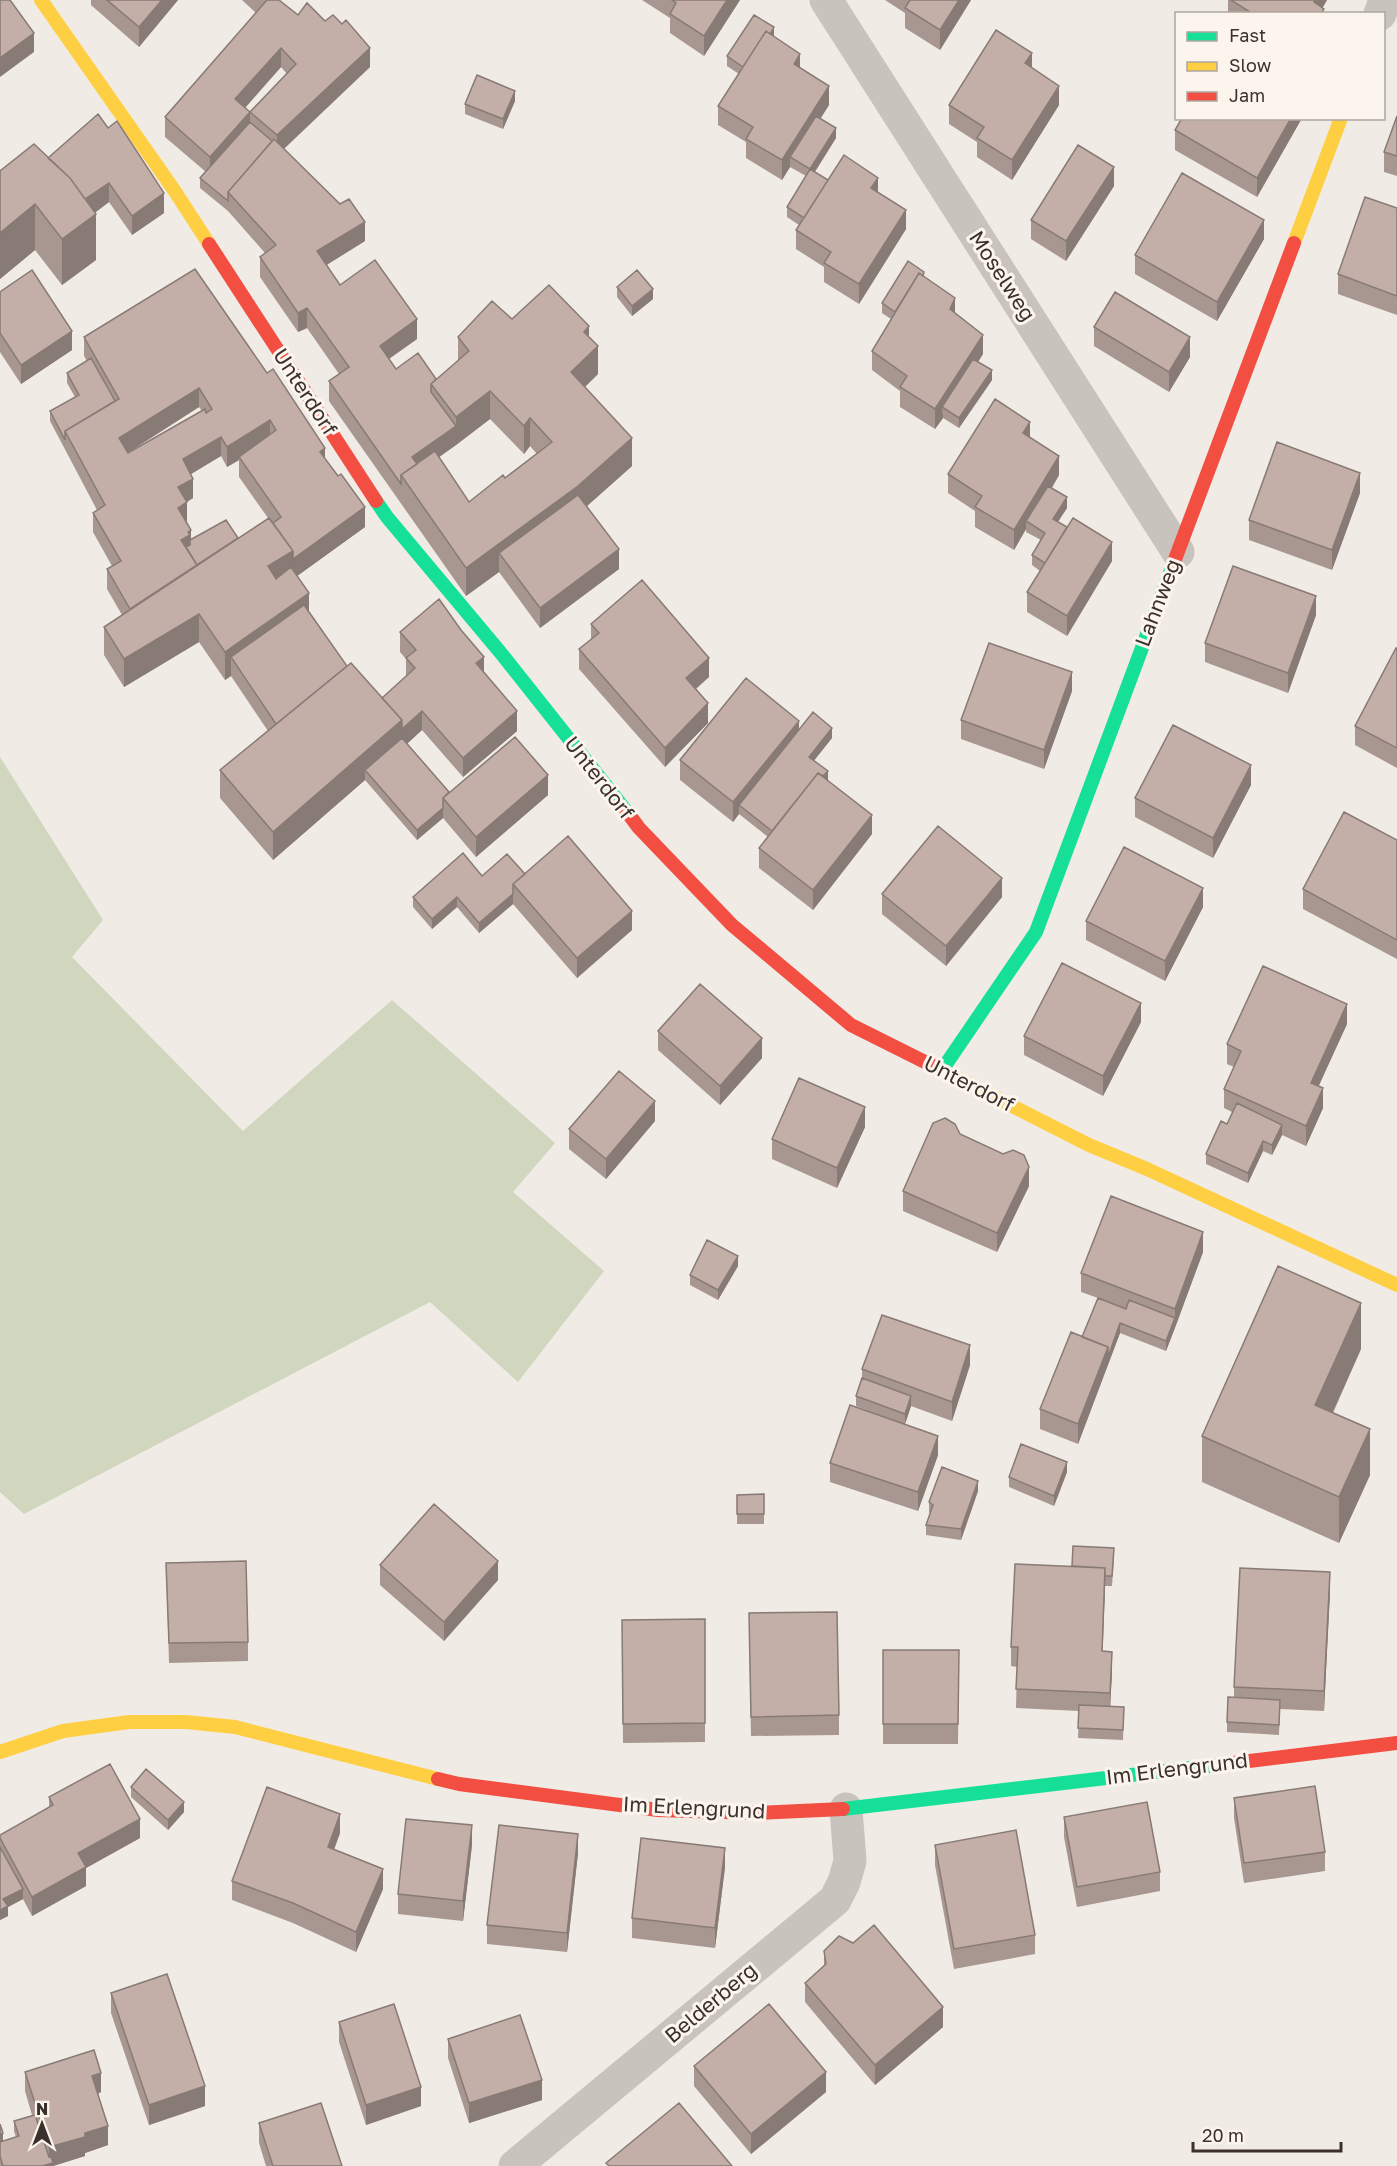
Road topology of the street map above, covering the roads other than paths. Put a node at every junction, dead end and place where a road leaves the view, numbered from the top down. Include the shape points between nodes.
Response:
1 (41, 0) edge
2 (826, 0) edge
3 (1340, 120) edge
4 (1178, 552) junction
5 (942, 1070) junction
6 (1397, 1285) edge
7 (1397, 1743) edge
8 (0, 1752) edge
9 (846, 1809) junction
10 (515, 2166) edge

1 - 5 street, Unterdorf via 174,190 387,518 500,652 639,828 732,925 851,1025
2 - 4 street, Moselweg
3 - 4 street, Lahnweg
4 - 5 street, Lahnweg via 1036,932
5 - 6 street, Unterdorf via 1089,1145
7 - 9 street, Im Erlengrund
8 - 9 street, Im Erlengrund via 63,1731 129,1722 186,1722 235,1727 459,1784 658,1810 757,1813
9 - 10 street, Belderberg via 850,1862 835,1899

